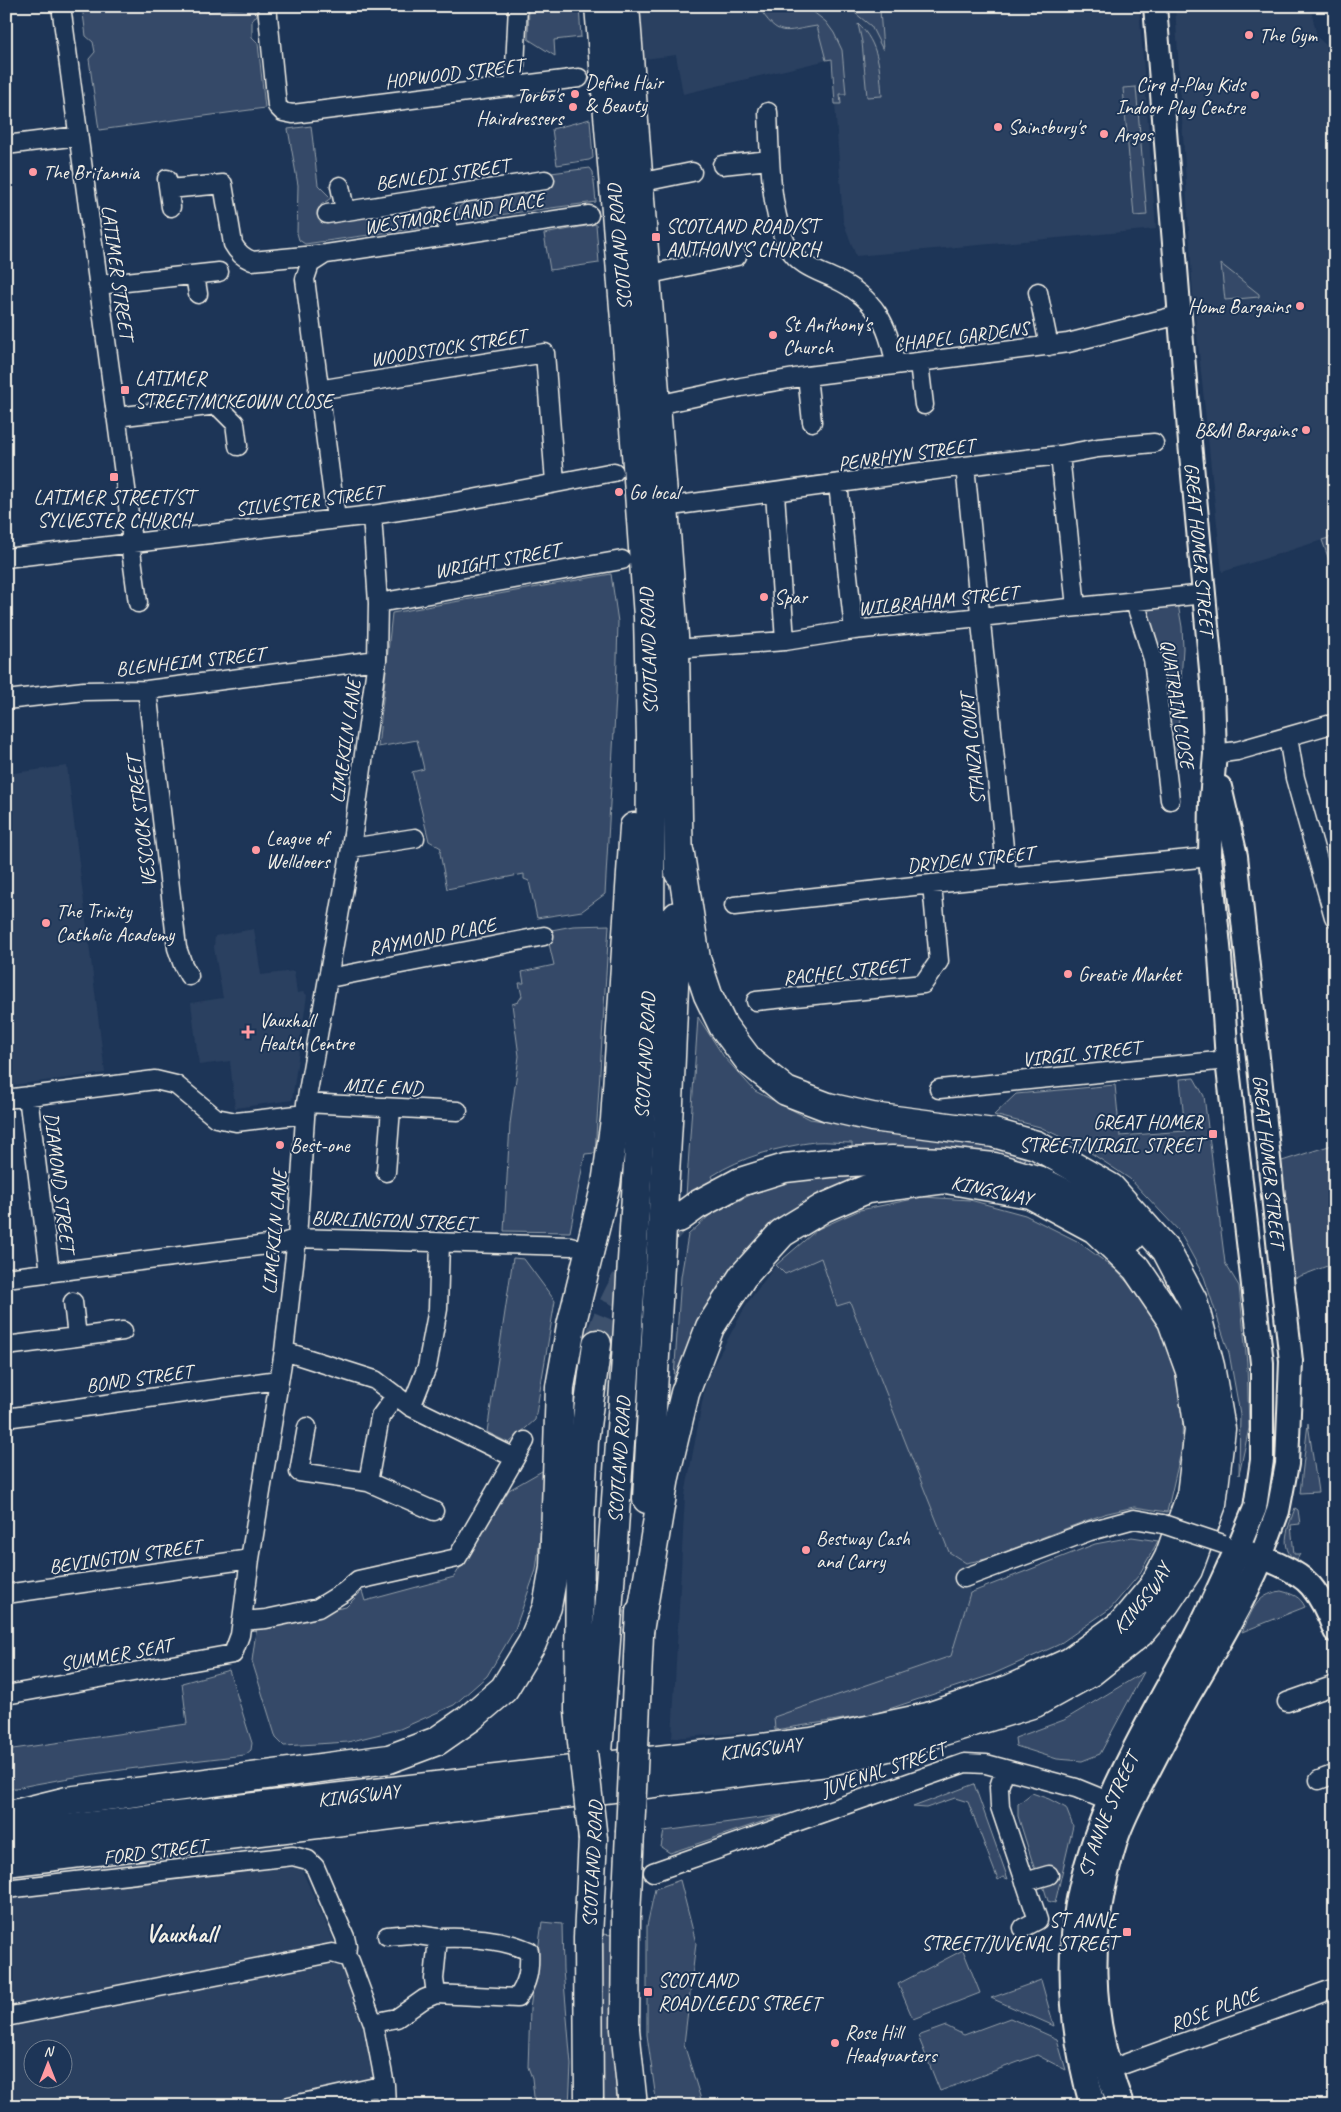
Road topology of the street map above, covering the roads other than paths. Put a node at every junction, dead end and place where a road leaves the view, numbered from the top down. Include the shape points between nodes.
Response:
1 (61, 6) edge
2 (267, 6) edge
3 (518, 6) edge
4 (599, 6) edge
5 (625, 6) edge
6 (1155, 6) edge
7 (579, 78) dead end
8 (514, 87) junction
9 (768, 112) dead end
10 (78, 136) junction
11 (6, 145) edge
12 (770, 160) junction
13 (722, 165) dead end
14 (692, 172) dead end
15 (545, 180) dead end
16 (638, 183) junction
17 (340, 186) dead end
18 (445, 196) junction
19 (171, 207) dead end
20 (345, 210) junction
21 (327, 214) dead end
22 (588, 214) dead end
23 (448, 236) junction
24 (326, 254) junction
25 (737, 256) dead end
26 (220, 272) dead end
27 (196, 275) junction
28 (645, 275) junction
29 (98, 285) junction
30 (1038, 292) dead end
31 (198, 294) dead end
32 (1180, 315) junction
33 (1049, 346) junction
34 (919, 363) junction
35 (895, 365) junction
36 (807, 376) junction
37 (318, 390) junction
38 (657, 405) junction
39 (924, 405) dead end
40 (116, 417) junction
41 (812, 422) dead end
42 (1154, 443) dead end
43 (238, 446) dead end
44 (1060, 456) junction
45 (965, 466) junction
46 (614, 472) dead end
47 (555, 482) junction
48 (838, 484) junction
49 (775, 493) junction
50 (664, 507) junction
51 (372, 515) junction
52 (336, 519) junction
53 (130, 543) junction
54 (6, 558) edge
55 (622, 560) dead end
56 (1205, 594) junction
57 (1135, 602) junction
58 (138, 603) dead end
59 (378, 603) junction
60 (1076, 607) junction
61 (980, 617) junction
62 (854, 630) junction
63 (785, 641) junction
64 (675, 649) junction
65 (377, 660) junction
66 (147, 690) junction
67 (6, 700) edge
68 (1335, 723) edge
69 (651, 737) junction
70 (1288, 737) junction
71 (1215, 759) junction
72 (1164, 790) dead end
73 (415, 838) dead end
74 (351, 848) junction
75 (680, 854) junction
76 (1210, 858) junction
77 (1007, 877) junction
78 (932, 884) junction
79 (734, 906) dead end
80 (1334, 916) edge
81 (544, 936) dead end
82 (189, 976) dead end
83 (329, 978) junction
84 (756, 1002) dead end
85 (1228, 1060) junction
86 (940, 1088) dead end
87 (28, 1096) junction
88 (6, 1099) edge
89 (306, 1108) junction
90 (391, 1109) junction
91 (458, 1111) dead end
92 (386, 1172) dead end
93 (679, 1218) tunnel mouth
94 (297, 1238) junction
95 (440, 1244) junction
96 (571, 1246) dead end
97 (50, 1273) junction
98 (6, 1278) edge
99 (72, 1302) dead end
100 (123, 1331) dead end
101 (77, 1337) junction
102 (598, 1344) tunnel mouth
103 (6, 1346) edge
104 (284, 1351) junction
105 (1210, 1366) junction
106 (278, 1380) junction
107 (396, 1395) junction
108 (411, 1407) junction
109 (6, 1418) edge
110 (307, 1427) dead end
111 (525, 1441) dead end
112 (515, 1458) junction
113 (368, 1482) junction
114 (434, 1511) dead end
115 (1241, 1550) junction
116 (250, 1559) junction
117 (964, 1578) dead end
118 (6, 1594) edge
119 (1330, 1606) edge
120 (242, 1621) junction
121 (639, 1631) junction
122 (1335, 1631) edge
123 (234, 1654) joint
124 (1335, 1685) edge
125 (6, 1695) edge
126 (1287, 1702) dead end
127 (590, 1752) junction
128 (1005, 1769) junction
129 (1120, 1806) junction
130 (6, 1816) edge
131 (6, 1836) edge
132 (6, 1862) edge
133 (653, 1872) dead end
134 (1049, 1875) dead end
135 (1026, 1882) junction
136 (6, 1890) edge
137 (1023, 1928) dead end
138 (387, 1936) dead end
139 (438, 1938) junction
140 (346, 1957) junction
141 (1335, 1988) edge
142 (436, 1994) junction
143 (6, 2017) edge
144 (373, 2023) junction
145 (1108, 2070) junction
146 (389, 2100) edge
147 (290, 2106) edge
148 (589, 2106) edge
149 (633, 2106) edge
150 (1093, 2106) edge
151 (1121, 2106) edge

1 - 10 street, LATIMER STREET
2 - 8 street, HOPWOOD STREET via 277,106 283,112 293,114
3 - 8 street
4 - 69 highway, SCOTLAND ROAD via 648,617
5 - 16 highway, SCOTLAND ROAD
6 - 32 street, GREAT HOMER STREET
7 - 8 street, HOPWOOD STREET
9 - 12 street
10 - 11 street
10 - 29 street, LATIMER STREET
12 - 13 street
12 - 35 street via 776,218 789,249 810,270 857,291 881,317 892,343
14 - 16 street
15 - 18 street, BENLEDI STREET
16 - 28 highway, SCOTLAND ROAD
17 - 20 street
18 - 20 street, BENLEDI STREET
18 - 23 street
19 - 24 street, WESTMORELAND PLACE via 168,184 223,184 234,244 243,257 252,261
20 - 21 street, BENLEDI STREET
22 - 23 street, WESTMORELAND PLACE
23 - 24 street, WESTMORELAND PLACE
24 - 37 street via 310,264 305,279
25 - 28 street
26 - 27 street
27 - 29 street
27 - 31 street
28 - 38 highway, SCOTLAND ROAD
29 - 40 street, LATIMER STREET
30 - 33 street
32 - 33 street, CHAPEL GARDENS
32 - 56 street, GREAT HOMER STREET
33 - 34 street, CHAPEL GARDENS
34 - 35 street, CHAPEL GARDENS
34 - 39 street
35 - 36 street, CHAPEL GARDENS
36 - 38 street, CHAPEL GARDENS
36 - 41 street
37 - 47 street, WOODSTOCK STREET via 545,353
37 - 52 street
38 - 50 highway, SCOTLAND ROAD
40 - 43 street via 217,405 235,423
40 - 53 street, LATIMER STREET
42 - 44 street, PENRHYN STREET via 1098,448
44 - 45 street, PENRHYN STREET
44 - 60 street
45 - 48 street, PENRHYN STREET
45 - 61 street, STANZA COURT
46 - 47 street, SILVESTER STREET
47 - 51 street, SILVESTER STREET
48 - 49 street, PENRHYN STREET
48 - 62 street
49 - 50 street, PENRHYN STREET
49 - 63 street
50 - 64 highway, SCOTLAND ROAD
51 - 52 street, SILVESTER STREET
51 - 59 street, LIMEKILN LANE
52 - 53 street, SILVESTER STREET
53 - 54 street, SILVESTER STREET
53 - 58 street, LATIMER STREET
55 - 59 street, WRIGHT STREET
56 - 57 street, WILBRAHAM STREET
56 - 71 street, GREAT HOMER STREET
57 - 60 street, WILBRAHAM STREET
57 - 72 street, QUATRAIN CLOSE via 1153,659
59 - 65 street, LIMEKILN LANE
60 - 61 street, WILBRAHAM STREET
61 - 62 street, WILBRAHAM STREET
61 - 77 street, STANZA COURT
62 - 63 street, WILBRAHAM STREET
63 - 64 street, WILBRAHAM STREET
64 - 75 highway, SCOTLAND ROAD
65 - 66 street, BLENHEIM STREET
65 - 74 street, LIMEKILN LANE
66 - 67 street, BLENHEIM STREET via 84,691
66 - 82 street, VESCOCK STREET via 177,948
68 - 70 street
69 - 127 highway, SCOTLAND ROAD via 646,1026 625,1369
69 - 130 highway via 637,775 615,1120 606,1184 571,1326 560,1388 554,1568 547,1607 532,1643 504,1689 470,1718 437,1741 388,1759 67,1801
70 - 71 street
70 - 80 street via 1295,778
71 - 76 street, GREAT HOMER STREET
71 - 115 street, GREAT HOMER STREET via 1236,856 1291,1361 1287,1464 1278,1511
73 - 74 street
74 - 83 street, LIMEKILN LANE
75 - 105 highway via 696,959 708,995 723,1026 750,1062 786,1091 828,1107 872,1117 994,1133 1036,1145 1111,1188 1166,1250 1193,1301
75 - 121 highway, SCOTLAND ROAD via 669,1113
76 - 77 street, DRYDEN STREET
76 - 85 street, GREAT HOMER STREET
77 - 78 street, DRYDEN STREET
78 - 79 street, DRYDEN STREET
78 - 84 street, RACHEL STREET via 938,961 923,984
81 - 83 street, RAYMOND PLACE
83 - 89 street, LIMEKILN LANE
85 - 86 street, VIRGIL STREET
85 - 115 street, GREAT HOMER STREET via 1262,1363 1262,1460 1255,1508
87 - 88 street, MILE END
87 - 89 street, MILE END via 155,1080 176,1085 216,1118 236,1122
87 - 97 street, DIAMOND STREET
89 - 90 street, MILE END
89 - 94 street, LIMEKILN LANE
90 - 91 street, MILE END
90 - 92 street
93 - 105 highway via 740,1182 785,1168 892,1160 994,1167 1040,1181 1103,1212 1153,1258
94 - 95 street, BURLINGTON STREET
94 - 97 street, BURLINGTON STREET via 283,1243
94 - 104 street, LIMEKILN LANE
95 - 96 street, BURLINGTON STREET
95 - 108 street via 438,1309 426,1367
97 - 98 street, BURLINGTON STREET
99 - 101 street
100 - 101 street
101 - 103 street
102 - 127 highway via 584,1441 580,1522 579,1710
104 - 106 street, LIMEKILN LANE
104 - 107 street via 375,1380
105 - 132 highway, KINGSWAY via 1221,1429 1212,1504 1188,1570 1140,1633 1090,1672 1035,1703 904,1743 827,1762
106 - 109 street, BOND STREET
106 - 116 street, LIMEKILN LANE
107 - 108 street
107 - 113 street via 380,1418
108 - 112 street
110 - 113 street via 299,1472
111 - 112 street
112 - 120 street via 457,1558 358,1580 318,1608
113 - 114 street
115 - 117 street, bridge via 1163,1524 1134,1519 1090,1531
115 - 119 street via 1297,1575
115 - 129 main road, ST ANNE STREET via 1238,1608
116 - 118 street, BEVINGTON STREET
116 - 120 street, LIMEKILN LANE
119 - 122 street
120 - 123 street, LIMEKILN LANE
121 - 131 highway, KINGSWAY via 667,1468 685,1393 710,1327 743,1276 782,1232 823,1208 867,1189 946,1179 1030,1194 1095,1230 1136,1268 1172,1321 1190,1371 1199,1430 1191,1495 1169,1557 1153,1587 1122,1624 1070,1662 1010,1689 928,1717 812,1742
121 - 149 highway, SCOTLAND ROAD, bridge via 626,1916 625,2029
123 - 125 street, SUMMER SEAT
124 - 126 street
127 - 148 highway, SCOTLAND ROAD, bridge via 593,1839 588,1926
128 - 129 street, JUVENAL STREET via 1076,1788
128 - 133 street, JUVENAL STREET via 965,1763
128 - 135 street via 999,1787 1000,1807
129 - 145 main road, ST ANNE STREET via 1094,1939 1094,1998
129 - 150 main road, ST ANNE STREET via 1088,1865 1074,1940 1077,2033
134 - 135 street
135 - 137 street via 1038,1920
136 - 140 street, FORD STREET via 293,1856 308,1860 315,1866 345,1936
138 - 139 street via 411,1934
139 - 142 street via 434,1979
139 - 142 street via 458,1937 512,1944 529,1951 529,1975 517,1998
140 - 143 street via 332,1953
140 - 144 street
141 - 145 street, ROSE PLACE
142 - 144 street via 398,2018
144 - 146 street
145 - 151 main road, ST ANNE STREET
146 - 147 street

